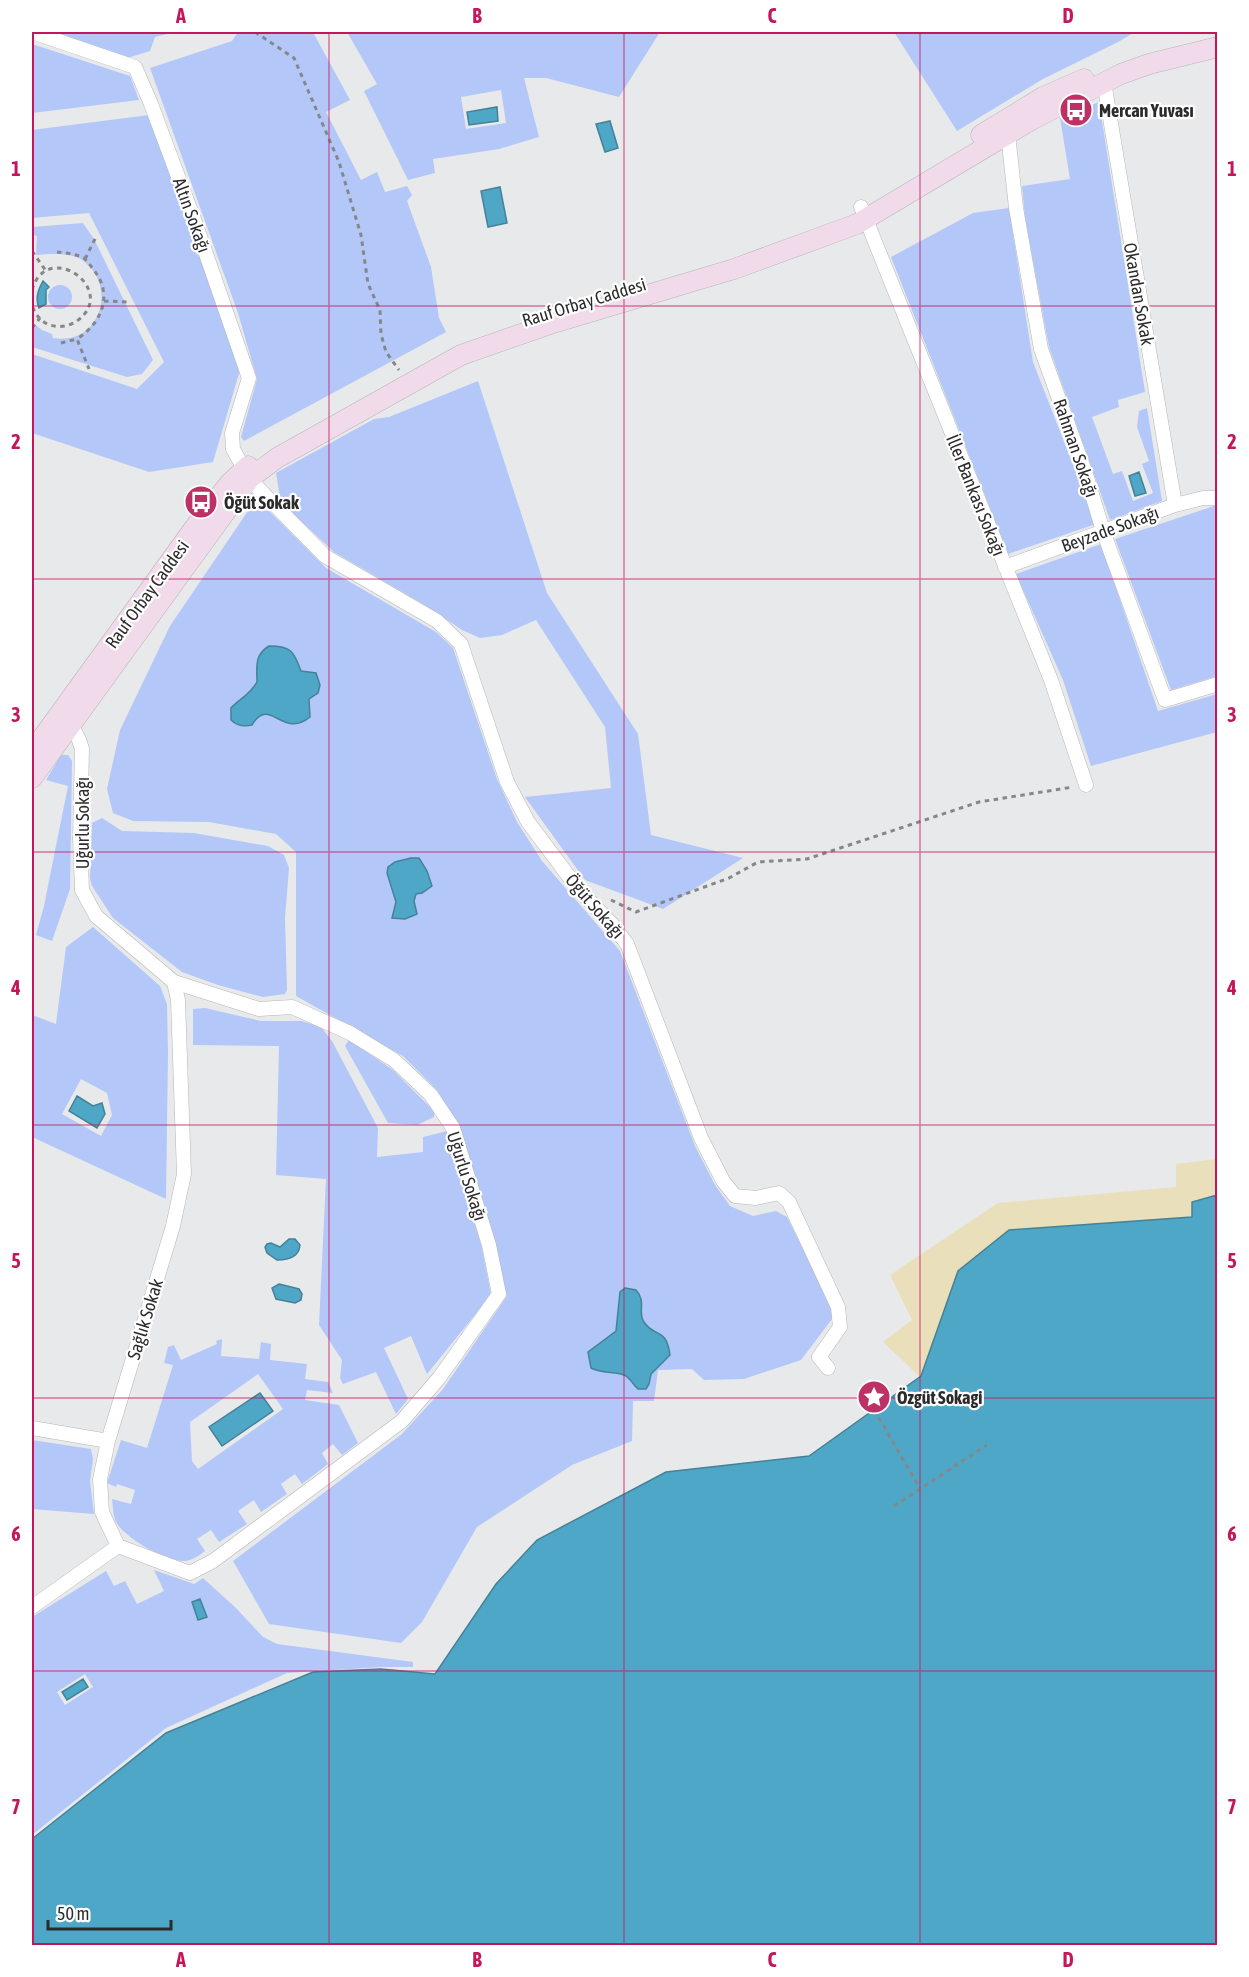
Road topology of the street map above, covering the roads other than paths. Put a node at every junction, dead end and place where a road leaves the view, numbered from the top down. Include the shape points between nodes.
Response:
1 (32, 32) edge
2 (1218, 37) edge
3 (1218, 47) edge
4 (1104, 82) junction
5 (1008, 134) junction
6 (864, 213) junction
7 (247, 473) junction
8 (1218, 498) edge
9 (1174, 505) junction
10 (1103, 531) junction
11 (1005, 567) junction
12 (1218, 684) edge
13 (64, 721) junction
14 (32, 752) edge
15 (32, 778) edge
16 (1086, 785) road end
17 (174, 982) junction
18 (828, 1368) dead end
19 (32, 1428) edge
20 (108, 1442) junction
21 (118, 1546) junction
22 (32, 1607) edge

1 - 7 street, Altın Sokağı via 135,67 249,378 232,433 233,449
2 - 6 street, Rauf Orbay Caddesi via 1149,52 1043,97
3 - 4 street, Rauf Orbay Caddesi via 1149,64
4 - 5 street, Rauf Orbay Caddesi
4 - 9 street, Okandan Sokak
5 - 6 street, Rauf Orbay Caddesi
5 - 10 street, Rahman Sokağı via 1016,208 1041,349
6 - 7 street, Rauf Orbay Caddesi via 734,269 461,355
6 - 7 street, Rauf Orbay Caddesi via 794,239 592,298 456,344 270,449
6 - 11 street, İller Bankası Sokağı
7 - 13 street, Rauf Orbay Caddesi
7 - 18 street, Öğüt Sokağı via 325,556 437,621 461,644 507,782 528,822 579,890 627,944 701,1138 723,1181 735,1196 756,1198 779,1193 789,1202 838,1307 840,1327 819,1357
8 - 9 street, Beyzade Sokağı
9 - 10 street, Beyzade Sokağı
10 - 11 street, Beyzade Sokağı
10 - 12 street, Rahman Sokağı via 1165,700
11 - 16 street, İller Bankası Sokağı via 1051,680
13 - 14 street
13 - 15 street
13 - 17 street, Uğurlu Sokağı via 79,738 82,749 82,890 96,916
17 - 20 street, Sağlık Sokak via 178,1000 184,1174 173,1226
17 - 21 street, Uğurlu Sokağı via 259,1009 292,1007 350,1033 394,1060 431,1095 453,1128 489,1245 499,1294 439,1378 402,1421 213,1561 190,1573
19 - 20 street
20 - 21 street, Sağlık Sokak via 100,1479 102,1512
21 - 22 street

